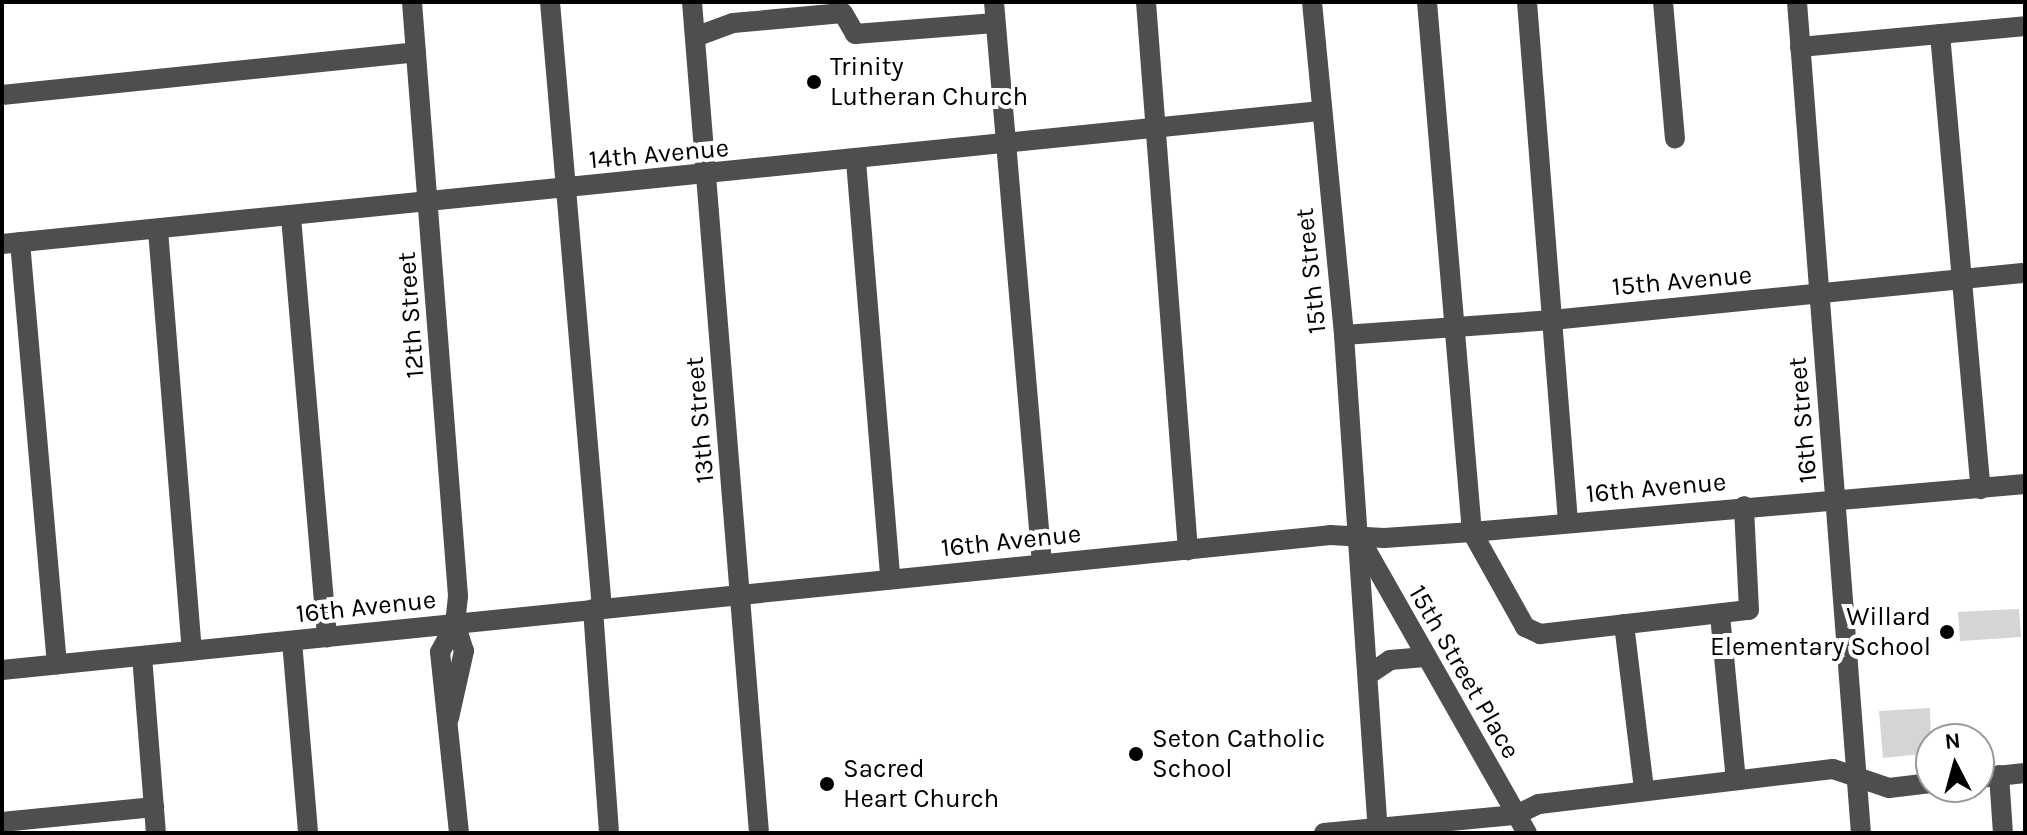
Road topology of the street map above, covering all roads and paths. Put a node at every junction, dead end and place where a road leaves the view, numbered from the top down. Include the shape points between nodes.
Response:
1 (412, 2) edge
2 (550, 2) edge
3 (692, 2) edge
4 (994, 2) edge
5 (1146, 2) edge
6 (1312, 2) edge
7 (1427, 2) edge
8 (1527, 2) edge
9 (1663, 2) edge
10 (1797, 2) edge
11 (845, 8) edge
12 (995, 23) junction
13 (2025, 26) edge
14 (1940, 34) junction
15 (695, 37) junction
16 (1800, 47) junction
17 (416, 52) junction
18 (2, 95) edge
19 (1321, 111) junction
20 (1155, 130) junction
21 (1675, 138) dead end
22 (1004, 147) junction
23 (856, 161) junction
24 (705, 175) junction
25 (565, 189) junction
26 (429, 201) junction
27 (291, 217) junction
28 (158, 230) junction
29 (11, 243) edge
30 (2025, 273) edge
31 (1961, 279) junction
32 (1818, 295) junction
33 (1552, 320) junction
34 (1451, 327) junction
35 (1344, 335) junction
36 (2025, 484) edge
37 (1981, 489) junction
38 (1836, 498) junction
39 (1744, 506) junction
40 (1568, 522) junction
41 (1472, 532) junction
42 (1358, 536) junction
43 (1188, 550) junction
44 (1042, 564) junction
45 (890, 579) junction
46 (741, 594) junction
47 (598, 608) junction
48 (1720, 615) junction
49 (455, 624) junction
50 (1624, 624) junction
51 (327, 637) junction
52 (292, 641) junction
53 (192, 651) junction
54 (142, 656) junction
55 (1422, 657) junction
56 (57, 664) junction
57 (2, 670) edge
58 (1368, 675) junction
59 (2025, 773) edge
60 (1995, 776) edge
61 (1857, 778) junction
62 (1736, 780) junction
63 (1915, 785) edge
64 (1644, 790) junction
65 (1995, 800) edge
66 (154, 807) junction
67 (1516, 815) junction
68 (2, 822) edge
69 (1378, 830) edge
70 (156, 833) edge
71 (308, 833) edge
72 (459, 833) edge
73 (609, 833) edge
74 (759, 833) edge
75 (1324, 833) edge
76 (1527, 833) edge
77 (1861, 833) edge
78 (2003, 833) edge

1 - 17 street, 12th Street
2 - 25 street
3 - 15 street, 13th Street
4 - 12 street
5 - 20 street
6 - 19 street, 15th Street
7 - 34 street
8 - 33 street
9 - 21 street
10 - 16 street, 16th Street
11 - 12 street via 855,34
11 - 15 street via 733,23
12 - 22 street
13 - 14 street
14 - 16 street
14 - 31 street
15 - 24 street, 13th Street
16 - 32 street, 16th Street
17 - 18 street
17 - 26 street, 12th Street
19 - 20 street, 14th Avenue
19 - 35 street, 15th Street
20 - 22 street, 14th Avenue
20 - 43 street
22 - 23 street, 14th Avenue
22 - 44 street
23 - 24 street, 14th Avenue
23 - 45 street
24 - 25 street, 14th Avenue
24 - 46 street, 13th Street
25 - 26 street, 14th Avenue
25 - 47 street
26 - 27 street, 14th Avenue
26 - 49 street, 12th Street via 458,596
27 - 28 street, 14th Avenue
27 - 51 street
28 - 29 street, 14th Avenue
28 - 53 street
29 - 56 street
30 - 31 street, 15th Avenue
31 - 32 street, 15th Avenue
31 - 37 street
32 - 33 street, 15th Avenue
32 - 38 street, 16th Street
33 - 34 street, 15th Avenue
33 - 40 street
34 - 35 street, 15th Avenue
34 - 41 street
35 - 42 street, 15th Street
36 - 37 street, 16th Avenue
37 - 38 street, 16th Avenue via 1863,501
38 - 39 street, 16th Avenue
38 - 61 street, 16th Street
39 - 40 street, 16th Avenue
39 - 48 street via 1753,603 1749,610
40 - 41 street, 16th Avenue
41 - 42 street, 16th Avenue
41 - 50 street via 1532,634
42 - 43 street, 16th Avenue
42 - 55 street, 15th Street Place
42 - 58 street, 15th Street
43 - 44 street, 16th Avenue
44 - 45 street, 16th Avenue
45 - 46 street, 16th Avenue
46 - 47 street, 16th Avenue
46 - 74 street, 13th Street
47 - 49 street, 16th Avenue
47 - 73 street
48 - 50 street
48 - 62 street
49 - 51 street, 16th Avenue
49 - 72 street, 12th Street via 440,652
50 - 64 street
51 - 52 street, 16th Avenue
52 - 53 street, 16th Avenue
52 - 71 street
53 - 54 street, 16th Avenue
54 - 56 street, 16th Avenue
54 - 66 street
55 - 58 street via 1390,660
55 - 67 street, 15th Street Place
56 - 57 street, 16th Avenue
58 - 69 street
59 - 60 street
61 - 62 street via 1833,769
61 - 63 street via 1889,788
61 - 77 street, 16th Street
62 - 64 street
64 - 67 street via 1539,804
65 - 78 street
66 - 68 street
66 - 70 street
67 - 69 street
67 - 76 street, 15th Street Place
69 - 75 street

